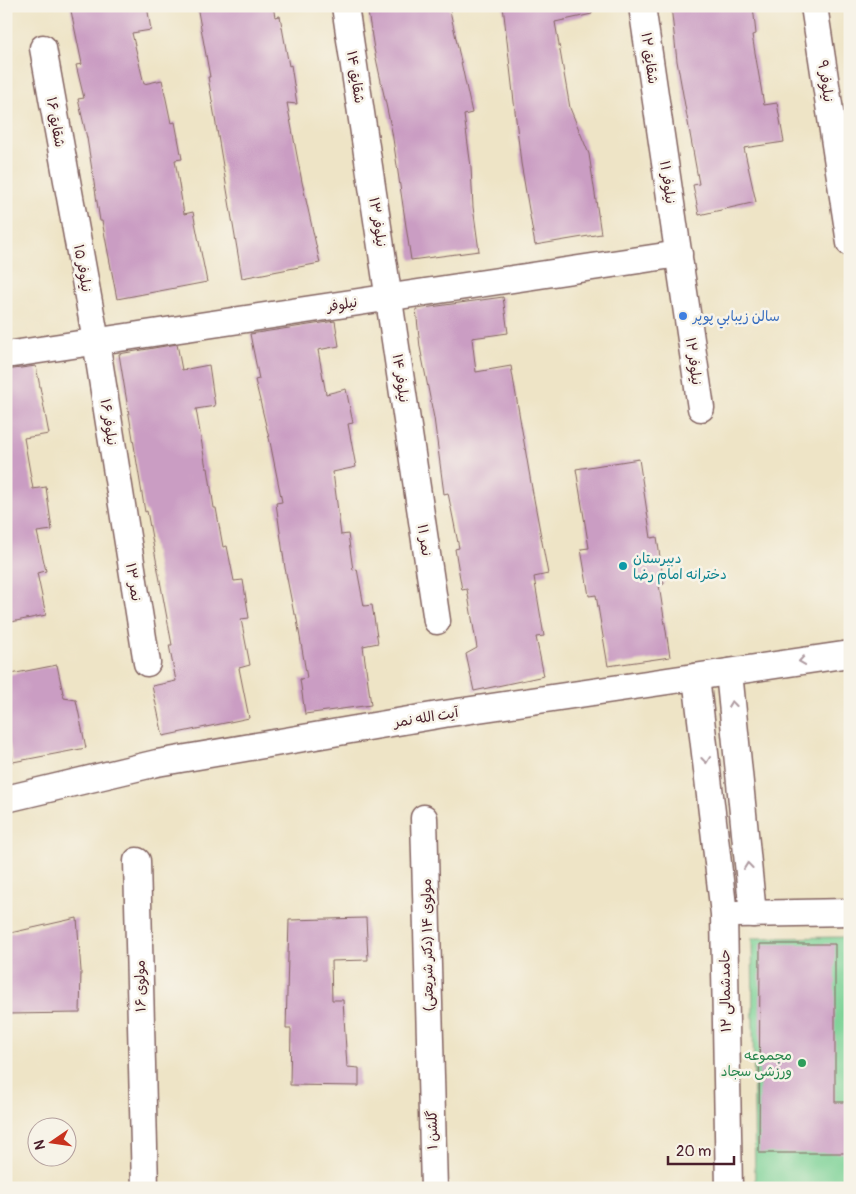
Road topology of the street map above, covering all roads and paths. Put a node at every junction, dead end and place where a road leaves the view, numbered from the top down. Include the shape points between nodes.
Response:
1 (345, 6) edge
2 (642, 6) edge
3 (816, 18) edge
4 (43, 48) dead end
5 (658, 110) joint
6 (367, 148) joint
7 (70, 195) joint
8 (849, 227) edge
9 (679, 254) junction
10 (390, 297) junction
11 (96, 341) junction
12 (6, 355) edge
13 (701, 408) dead end
14 (413, 459) joint
15 (121, 502) joint
16 (437, 621) dead end
17 (850, 654) edge
18 (146, 662) dead end
19 (729, 672) junction
20 (696, 676) junction
21 (6, 799) edge
22 (424, 818) dead end
23 (137, 861) dead end
24 (850, 912) edge
25 (724, 914) junction
26 (753, 914) junction
27 (431, 1072) joint
28 (145, 1188) edge
29 (434, 1188) edge
30 (729, 1188) edge

1 - 6 street, شقایق ۱۴
2 - 5 street, شقایق ۱۲
3 - 8 street, نیلوفر ۹
4 - 7 street, شقایق ۱۶
5 - 9 street, نیلوفر ۱۱
6 - 10 street, نیلوفر ۱۳
7 - 11 street, نیلوفر ۱۵
9 - 10 street, نیلوفر
9 - 13 street, نیلوفر ۱۲
10 - 11 street, نیلوفر
10 - 14 street, نیلوفر ۱۴
11 - 12 street, نیلوفر
11 - 15 street, نیلوفر ۱۶
14 - 16 street, نمر ۱۱
15 - 18 street, نمر ۱۳
17 -> 19 street, آیت الله نمر
19 - 20 street, آیت الله نمر
26 -> 19 street
20 - 21 street, آیت الله نمر via 444,714 157,763
20 -> 25 street, حامدشمالی ۱۲
22 - 27 street, مولوی ۱۴ (دکتر شریعتی)
23 - 28 street, مولوی ۱۶
24 - 26 street
25 - 26 street
25 - 30 street, حامدشمالی ۱۲
27 - 29 street, گلشن ۱

